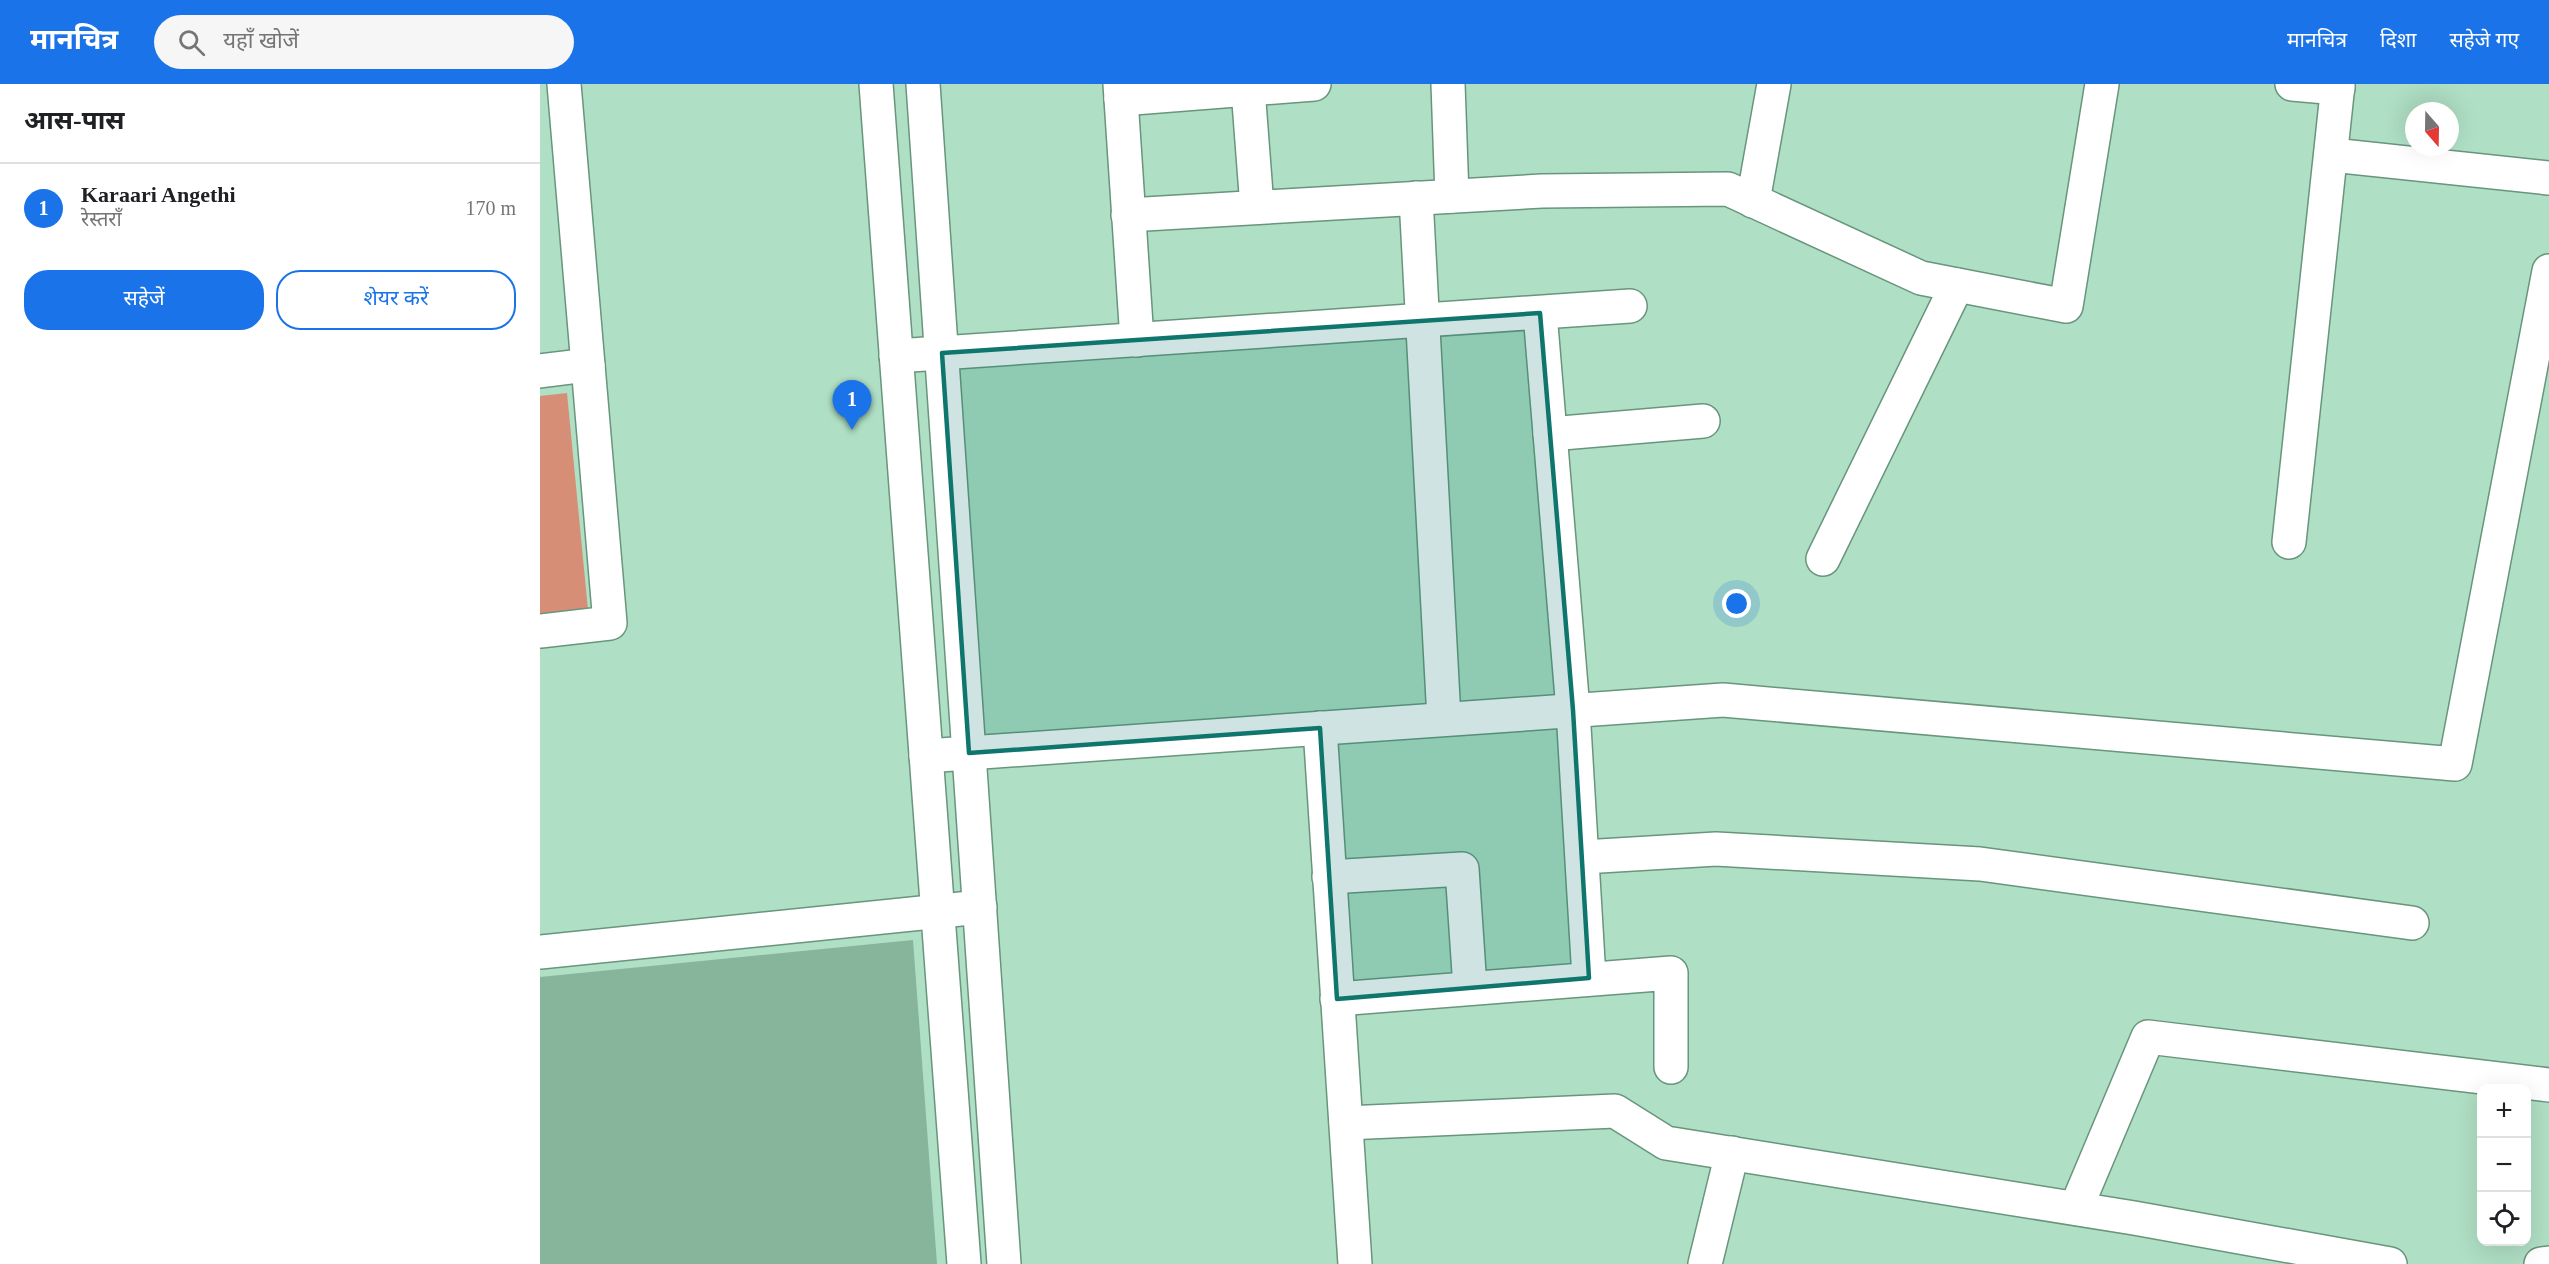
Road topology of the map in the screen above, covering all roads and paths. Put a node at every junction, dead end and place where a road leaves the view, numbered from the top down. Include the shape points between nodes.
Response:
1 (564, 84) edge
2 (876, 84) edge
3 (923, 84) edge
4 (1314, 84) edge
5 (1448, 84) edge
6 (1774, 84) edge
7 (2102, 84) edge
8 (2292, 84) edge
9 (2338, 86) edge
10 (1248, 89) junction
11 (1120, 91) edge
12 (2332, 155) junction
13 (2549, 178) edge
14 (1452, 196) junction
15 (1416, 198) junction
16 (1753, 201) junction
17 (1257, 207) junction
18 (1128, 215) junction
19 (2549, 271) edge
20 (1958, 285) junction
21 (1630, 306) dead end
22 (1540, 313) junction
23 (1423, 321) junction
24 (1137, 340) junction
25 (942, 353) junction
26 (896, 356) junction
27 (588, 365) junction
28 (540, 371) edge
29 (2536, 403) edge
30 (1702, 421) dead end
31 (1550, 434) junction
32 (2289, 542) dead end
33 (1822, 559) dead end
34 (540, 631) edge
35 (1573, 710) junction
36 (1444, 719) junction
37 (1320, 728) junction
38 (969, 753) junction
39 (926, 756) junction
40 (1583, 857) junction
41 (1329, 877) junction
42 (980, 907) junction
43 (937, 910) junction
44 (2412, 923) dead end
45 (540, 952) edge
46 (1588, 978) junction
47 (1470, 988) junction
48 (1337, 999) junction
49 (1671, 1067) dead end
50 (2549, 1085) edge
51 (1346, 1123) junction
52 (1732, 1154) junction
53 (2076, 1208) junction
54 (2549, 1263) edge
55 (964, 1264) edge
56 (1004, 1264) edge
57 (1355, 1264) edge
58 (1706, 1264) edge
59 (2390, 1264) edge
60 (2541, 1264) edge

1 - 27 street
2 - 26 street
3 - 25 street
4 - 10 street
5 - 14 street
6 - 16 street
7 - 20 street via 2066,306
8 - 9 street
9 - 12 street
10 - 11 street
10 - 17 street
11 - 18 street
12 - 13 street
12 - 32 street
14 - 15 street
14 - 16 street via 1728,189
15 - 17 street
15 - 23 street
16 - 20 street via 1921,278
17 - 18 street
18 - 24 street
19 - 29 street
20 - 33 street
21 - 22 street
22 - 23 street
22 - 31 street
23 - 24 street
23 - 36 street
24 - 25 street
25 - 26 street
25 - 38 street
26 - 39 street
27 - 28 street
27 - 34 street via 610,623
29 - 35 street via 2455,764 1723,700
30 - 31 street
31 - 35 street
35 - 36 street
35 - 40 street
36 - 37 street
37 - 38 street
37 - 41 street
38 - 39 street
38 - 42 street
39 - 43 street
40 - 44 street via 1716,849 1980,864
40 - 46 street
41 - 47 street via 1462,869
41 - 48 street
42 - 43 street
42 - 56 street
43 - 45 street
43 - 55 street
46 - 47 street
46 - 49 street via 1671,973
47 - 48 street
48 - 51 street
50 - 53 street via 2148,1037
51 - 52 street via 1615,1111 1666,1143
51 - 57 street
52 - 53 street
52 - 58 street
53 - 59 street
54 - 60 street

